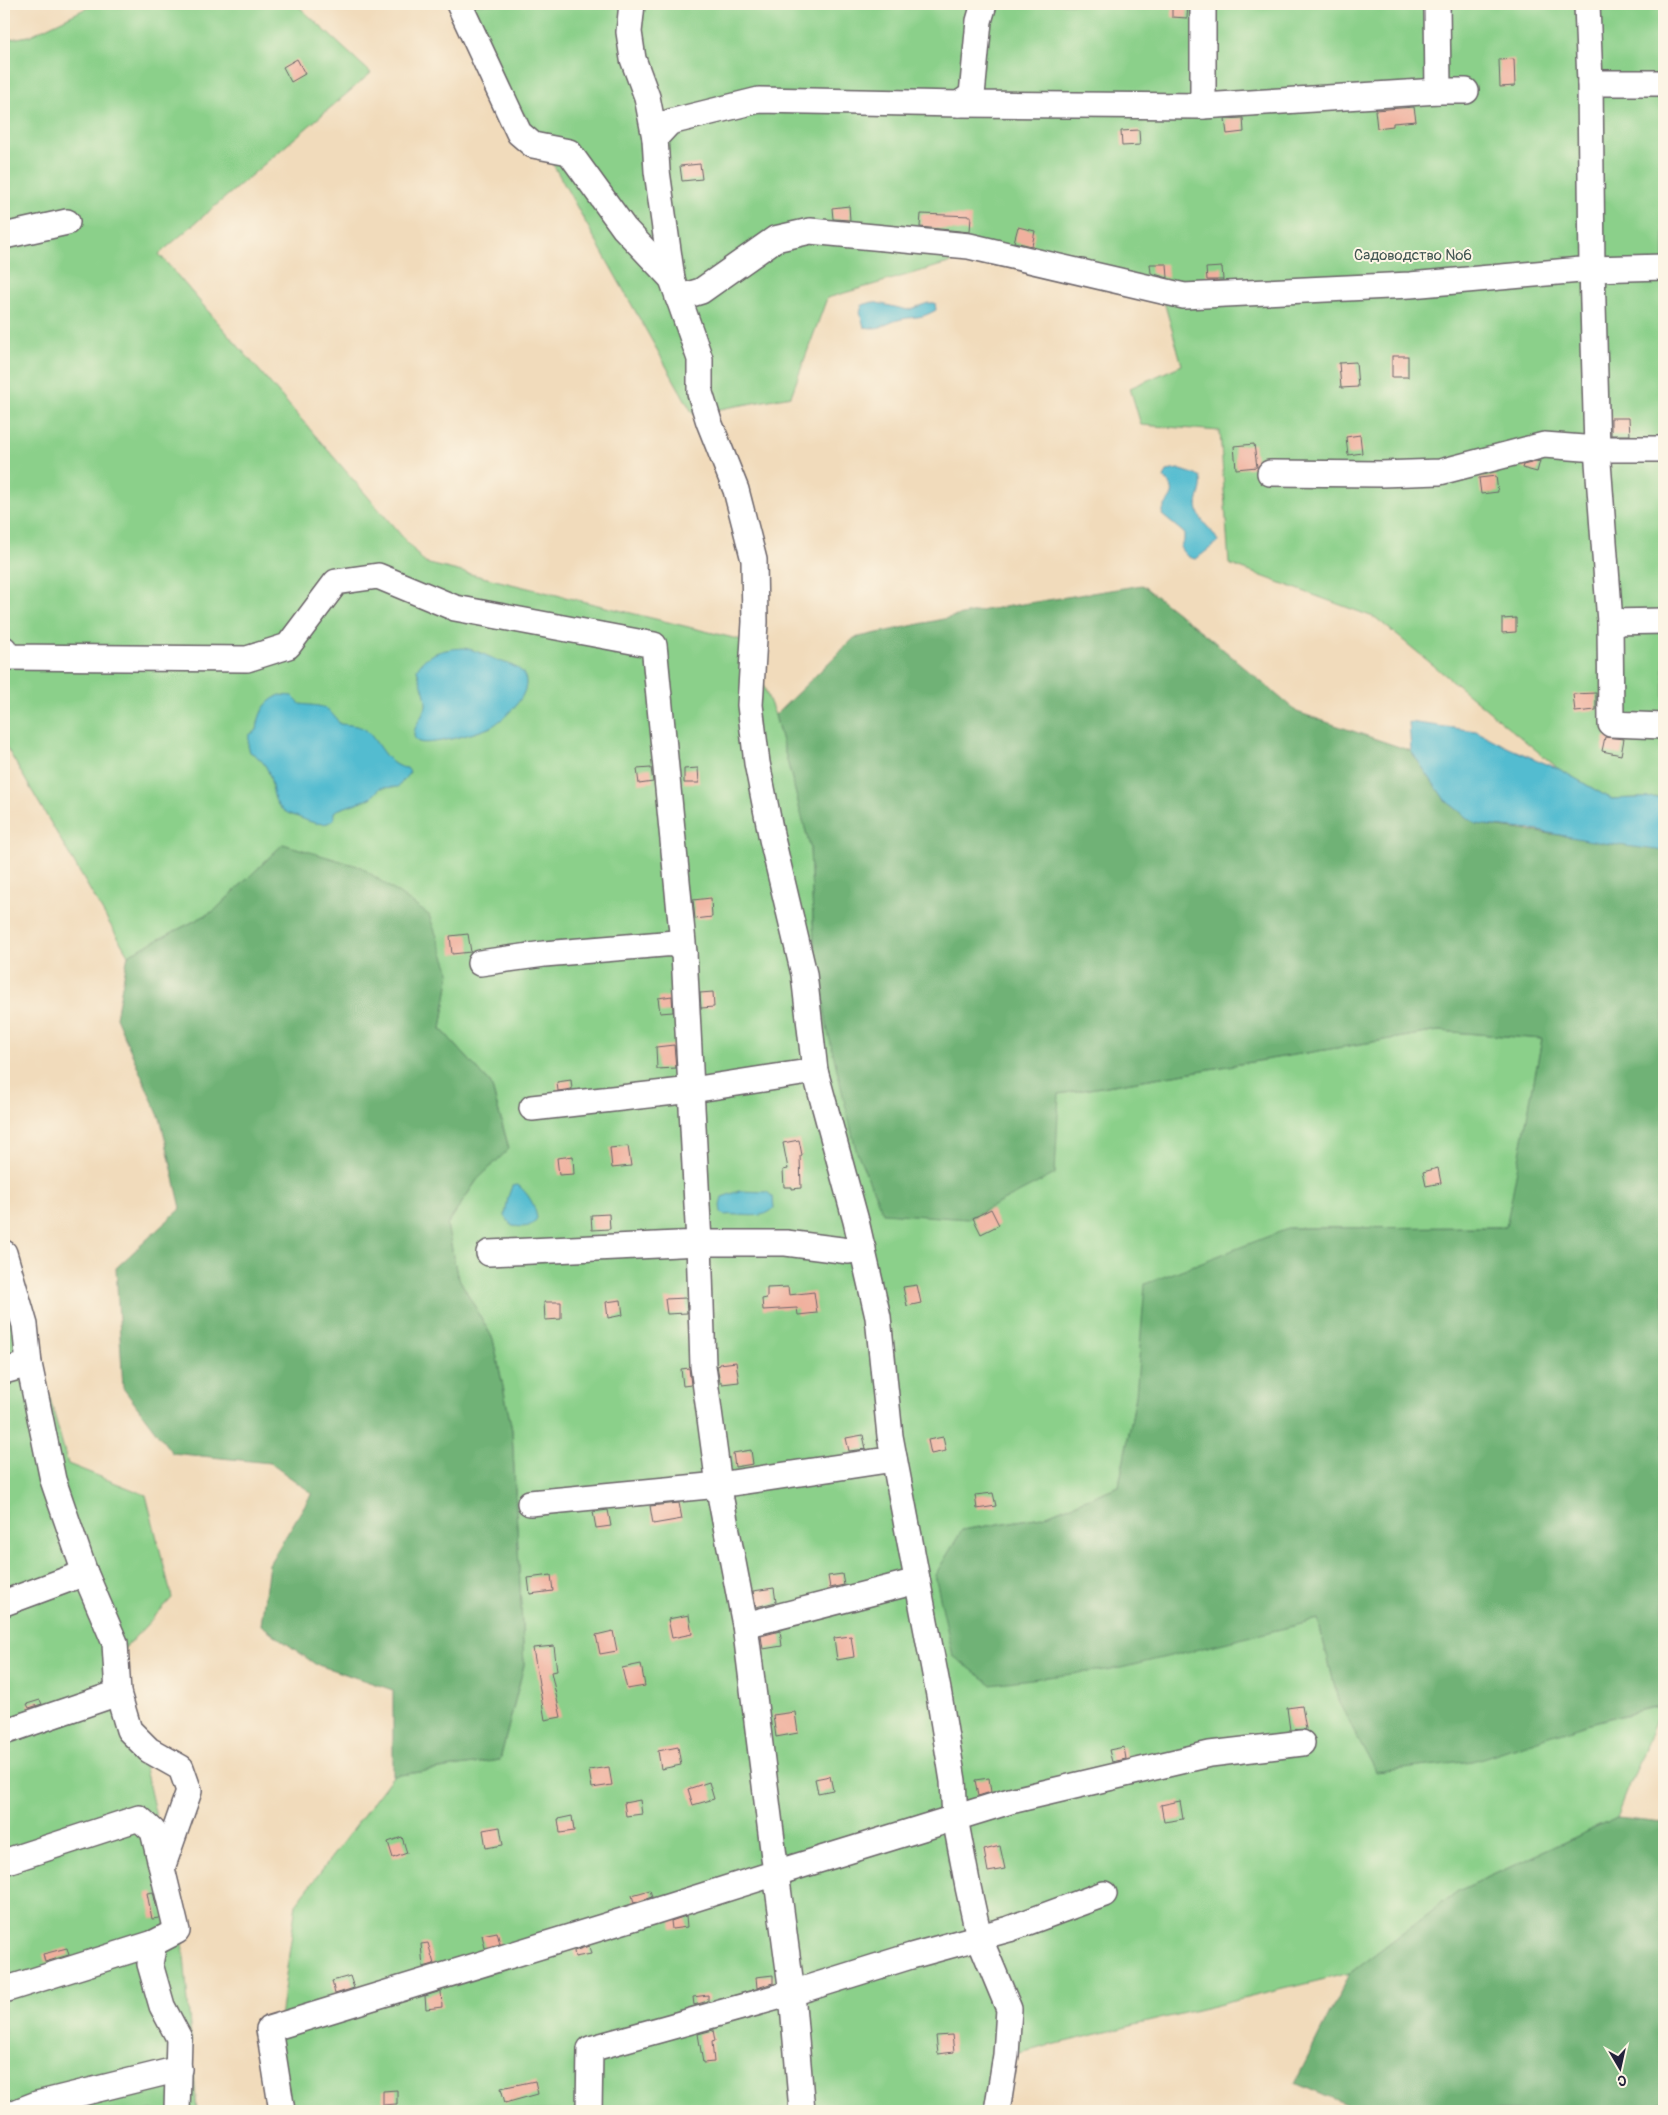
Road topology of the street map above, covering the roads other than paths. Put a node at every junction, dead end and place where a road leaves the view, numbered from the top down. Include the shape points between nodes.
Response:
1 (459, 4) edge
2 (632, 4) edge
3 (984, 4) edge
4 (1203, 4) edge
5 (1437, 4) edge
6 (1587, 4) edge
7 (1590, 83) junction
8 (1664, 83) edge
9 (1438, 91) junction
10 (1466, 91) dead end
11 (959, 104) junction
12 (1203, 106) junction
13 (655, 138) junction
14 (67, 222) dead end
15 (4, 236) edge
16 (1664, 267) edge
17 (1592, 269) junction
18 (675, 289) junction
19 (1597, 449) junction
20 (1664, 449) edge
21 (1270, 472) dead end
22 (1664, 621) edge
23 (1610, 622) junction
24 (4, 649) edge
25 (1664, 726) edge
26 (684, 953) junction
27 (480, 963) dead end
28 (815, 1071) junction
29 (692, 1090) junction
30 (532, 1108) dead end
31 (699, 1243) junction
32 (863, 1249) junction
33 (4, 1253) edge
34 (489, 1253) dead end
35 (4, 1258) edge
36 (28, 1364) junction
37 (4, 1371) edge
38 (894, 1459) junction
39 (720, 1485) junction
40 (530, 1503) dead end
41 (85, 1573) junction
42 (917, 1581) junction
43 (4, 1603) edge
44 (745, 1625) junction
45 (118, 1693) junction
46 (4, 1732) edge
47 (1302, 1743) dead end
48 (955, 1818) junction
49 (4, 1862) edge
50 (162, 1868) junction
51 (776, 1873) junction
52 (1104, 1894) dead end
53 (979, 1937) junction
54 (154, 1943) junction
55 (4, 1990) edge
56 (792, 1993) junction
57 (179, 2069) junction
58 (18, 2111) edge
59 (177, 2111) edge
60 (282, 2111) edge
61 (589, 2111) edge
62 (802, 2111) edge
63 (997, 2111) edge

1 - 18 lane via 519,132 533,145 569,152 624,228
2 - 13 lane via 629,32 633,59 647,98
3 - 11 lane via 972,95
4 - 12 lane
5 - 9 lane
6 - 7 lane
7 - 8 lane
7 - 17 lane
9 - 10 lane
9 - 12 lane
11 - 12 lane
11 - 13 lane via 759,100 670,122
13 - 18 lane
14 - 15 lane
16 - 17 lane
17 - 18 lane via 1410,284 1184,296 968,246 810,232 775,238 701,291
17 - 19 lane
18 - 28 lane via 700,359 700,393 736,490 754,560 755,622 750,704 770,830 804,974
19 - 20 lane
19 - 21 lane via 1544,445 1440,472
19 - 23 lane
22 - 23 lane
23 - 25 lane via 1611,724
24 - 26 lane via 6,657 247,659 288,646 336,582 378,576 455,608 654,645
26 - 27 lane via 675,943
26 - 29 lane
28 - 29 lane
28 - 32 lane
29 - 30 lane
29 - 31 lane
31 - 32 lane via 786,1243 849,1251
31 - 34 lane
31 - 39 lane via 703,1366
32 - 38 lane via 878,1317
33 - 35 lane
35 - 36 lane via 25,1325
36 - 37 lane
36 - 41 lane via 53,1480
38 - 39 lane
38 - 42 lane
39 - 40 lane
39 - 44 lane
41 - 43 lane
41 - 45 lane via 115,1643
42 - 44 lane
42 - 48 lane via 953,1782
44 - 51 lane
45 - 46 lane
45 - 50 lane via 129,1730 149,1750 181,1768 189,1791
47 - 48 lane via 1210,1754
48 - 51 lane
48 - 53 lane
49 - 50 lane via 139,1818 154,1831
50 - 54 lane via 177,1931
51 - 56 lane
51 - 60 lane via 269,2028
52 - 53 lane
53 - 56 lane
53 - 63 lane via 1008,2009 1006,2055
54 - 55 lane
54 - 57 lane via 150,1964 162,2006 179,2038
56 - 61 lane via 590,2049
56 - 62 lane
57 - 58 lane
57 - 59 lane

